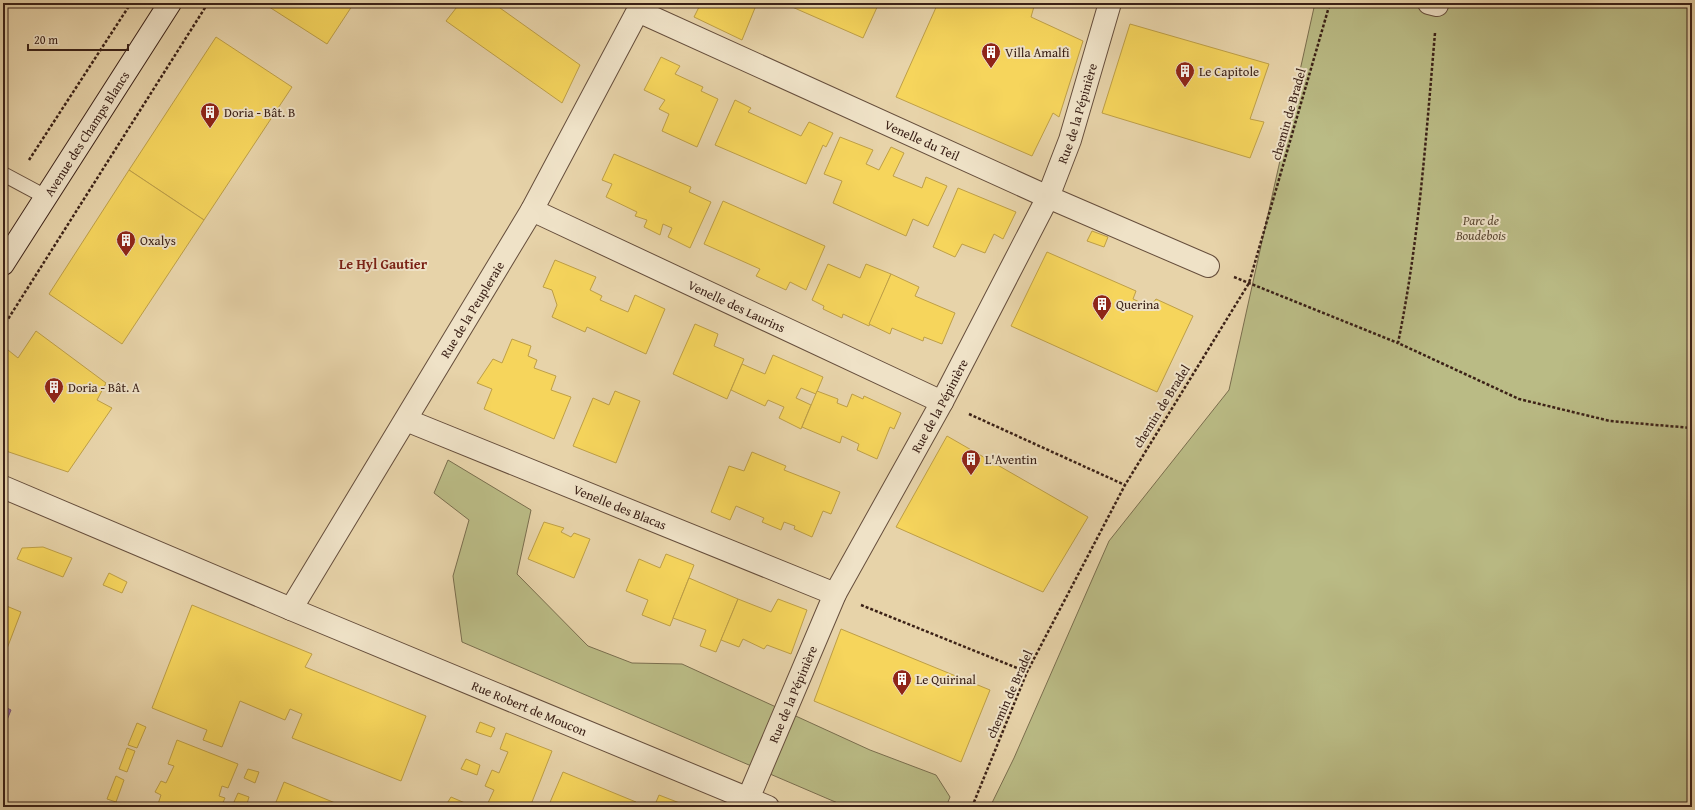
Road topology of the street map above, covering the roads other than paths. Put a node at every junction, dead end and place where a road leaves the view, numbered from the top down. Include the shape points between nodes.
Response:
1 (170, 3) edge
2 (1110, 3) edge
3 (640, 7) edge
4 (9, 177) edge
5 (46, 197) junction
6 (1048, 197) junction
7 (532, 210) junction
8 (3, 264) edge
9 (1208, 266) road end
10 (942, 402) junction
11 (406, 420) junction
12 (3, 487) edge
13 (835, 594) junction
14 (291, 609) junction
15 (758, 803) edge

1 - 5 street, Avenue des Champs Blancs
2 - 6 street, Rue de la Pépinière via 1070,140
3 - 6 street, Venelle du Teil
3 - 7 street, Rue de la Peupleraie
4 - 5 lane
5 - 8 street, Avenue des Champs Blancs
6 - 9 street, Venelle du Teil
6 - 10 street, Rue de la Pépinière
7 - 10 street, Venelle des Laurins
7 - 11 street, Rue de la Peupleraie
10 - 13 street, Rue de la Pépinière
11 - 13 street, Venelle des Blacas
11 - 14 street, Rue de la Peupleraie
12 - 14 street, Rue Robert de Moucon
13 - 15 street, Rue de la Pépinière
14 - 15 street, Rue Robert de Moucon

